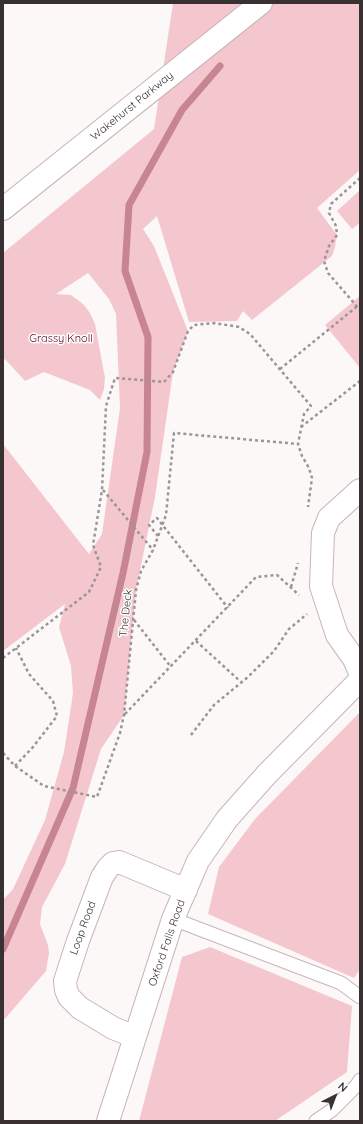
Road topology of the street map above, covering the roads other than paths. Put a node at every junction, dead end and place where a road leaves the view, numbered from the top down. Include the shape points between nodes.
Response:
1 (262, 3) edge
2 (3, 209) edge
3 (360, 490) edge
4 (360, 673) edge
5 (360, 680) edge
6 (186, 890) junction
7 (173, 919) junction
8 (360, 997) edge
9 (135, 1037) junction
10 (360, 1080) edge
11 (108, 1121) edge
12 (316, 1121) edge

1 - 2 street, Wakehurst Parkway
3 - 4 street via 329,518 323,532 321,586 337,635 354,659
5 - 6 street, Oxford Falls Road via 267,774 228,819 198,861
6 - 7 street, Oxford Falls Road
6 - 9 street, Loop Road via 119,862 113,863 102,877 78,941 65,981 70,997 80,1008 113,1028
7 - 8 lane via 341,983
7 - 9 street, Oxford Falls Road
9 - 11 street, Oxford Falls Road
10 - 12 lane via 332,1110

